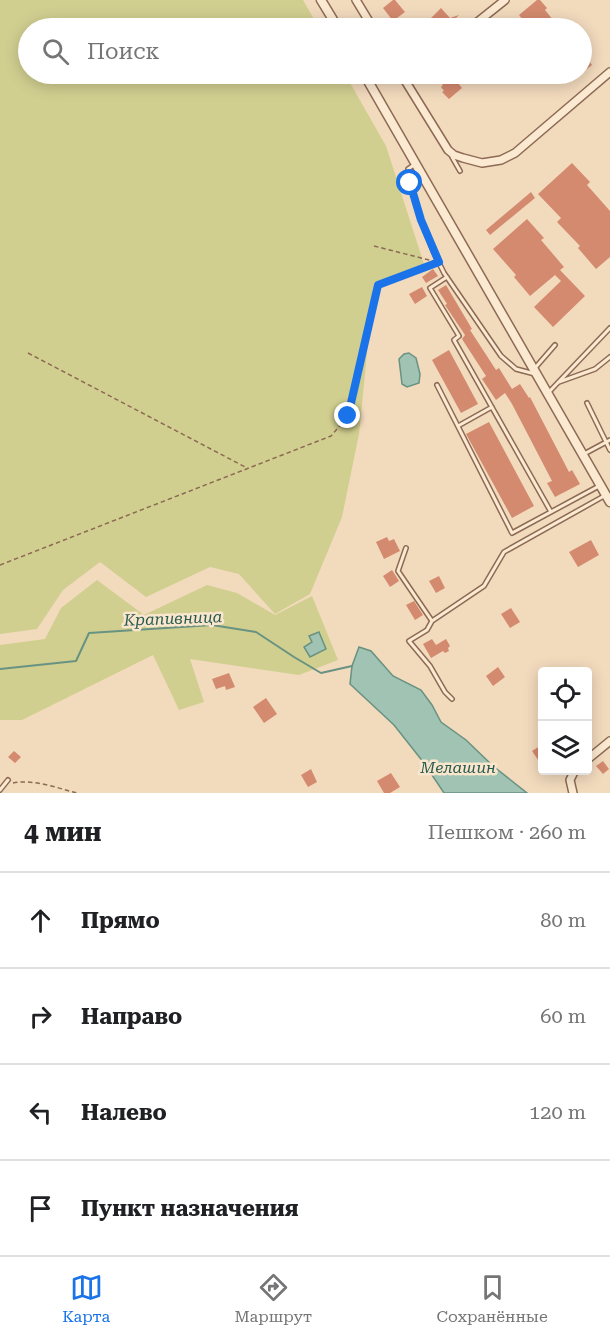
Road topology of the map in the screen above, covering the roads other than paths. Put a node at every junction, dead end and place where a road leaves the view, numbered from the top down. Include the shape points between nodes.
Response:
1 (321, 0) edge
2 (356, 0) edge
3 (505, 0) edge
4 (332, 18) edge
5 (367, 18) edge
6 (482, 18) edge
7 (610, 72) edge
8 (370, 84) edge
9 (407, 84) edge
10 (448, 150) junction
11 (416, 164) junction
12 (460, 171) dead end
13 (447, 277) junction
14 (610, 328) edge
15 (555, 345) dead end
16 (610, 357) edge
17 (535, 371) junction
18 (558, 383) junction
19 (437, 385) dead end
20 (547, 393) junction
21 (587, 403) dead end
22 (492, 407) junction
23 (458, 426) junction
24 (610, 440) edge
25 (606, 442) junction
26 (610, 450) edge
27 (583, 454) junction
28 (600, 485) junction
29 (608, 499) edge
30 (551, 512) junction
31 (406, 548) dead end
32 (432, 621) junction
33 (452, 699) dead end
34 (610, 741) edge
35 (592, 756) edge
36 (573, 775) edge
37 (8, 780) dead end
38 (0, 790) edge
39 (573, 793) edge

1 - 4 street
2 - 5 street
3 - 6 street
7 - 10 street via 507,158 482,162
8 - 11 street
9 - 10 street
10 - 12 lane
11 - 13 lane via 408,169 410,183 421,220
11 - 17 street
13 - 17 lane via 501,356 516,369
13 - 22 lane via 430,288 459,336 454,340
14 - 18 lane
15 - 17 lane
16 - 18 lane via 596,369
17 - 20 street
18 - 20 lane
19 - 23 lane
20 - 27 street
21 - 25 lane
22 - 23 lane
22 - 30 lane
23 - 30 lane via 512,533
24 - 25 lane
25 - 26 lane
25 - 27 lane
27 - 28 street
28 - 29 street
28 - 30 lane
29 - 32 lane via 504,552 484,586
31 - 32 lane via 398,571
32 - 33 lane via 427,630 410,641
34 - 35 street
36 - 39 street
37 - 38 lane

